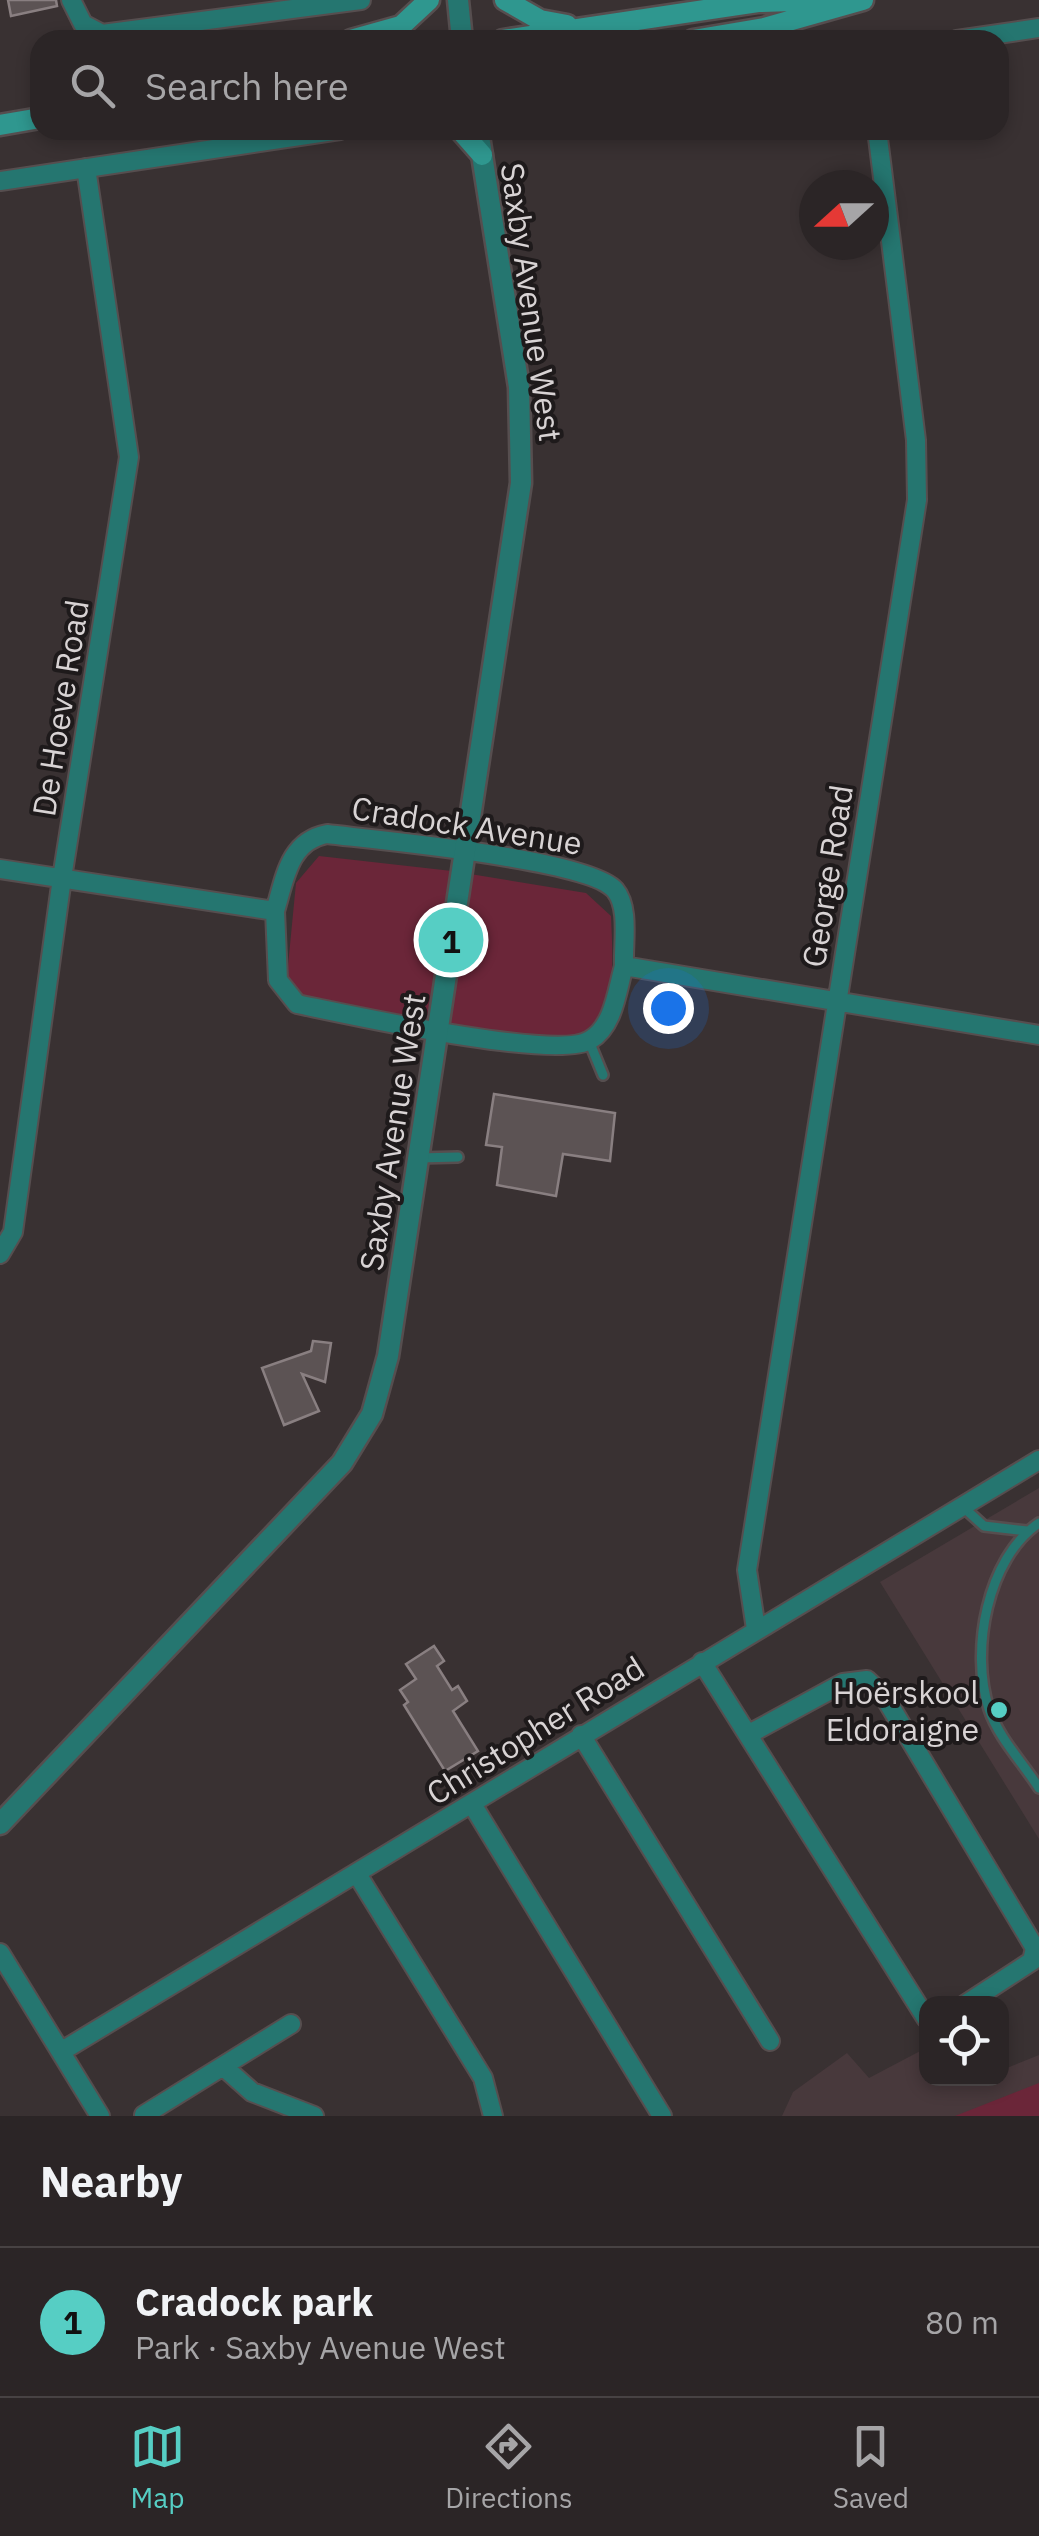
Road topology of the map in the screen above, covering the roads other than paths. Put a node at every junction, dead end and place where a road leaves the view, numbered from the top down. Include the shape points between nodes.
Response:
1 (72, 0) edge
2 (361, 0) edge
3 (429, 0) edge
4 (458, 0) edge
5 (504, 0) edge
6 (823, 0) edge
7 (863, 0) edge
8 (578, 27) junction
9 (1039, 28) edge
10 (94, 30) edge
11 (132, 30) edge
12 (388, 30) edge
13 (461, 30) edge
14 (561, 30) edge
15 (752, 30) edge
16 (1009, 32) edge
17 (273, 140) edge
18 (468, 140) edge
19 (480, 140) edge
20 (879, 140) edge
21 (482, 156) junction
22 (86, 168) junction
23 (0, 181) edge
24 (464, 851) junction
25 (0, 869) edge
26 (62, 878) junction
27 (275, 911) junction
28 (624, 966) junction
29 (836, 1005) junction
30 (436, 1030) junction
31 (1039, 1035) edge
32 (589, 1041) junction
33 (602, 1075) dead end
34 (418, 1158) junction
35 (458, 1158) dead end
36 (0, 1254) edge
37 (1039, 1460) edge
38 (962, 1507) junction
39 (1039, 1523) edge
40 (1027, 1531) junction
41 (756, 1629) junction
42 (702, 1662) junction
43 (750, 1733) junction
44 (581, 1736) junction
45 (1039, 1788) edge
46 (472, 1804) junction
47 (0, 1824) edge
48 (357, 1874) junction
49 (0, 1953) edge
50 (978, 1996) edge
51 (919, 2007) edge
52 (291, 2024) dead end
53 (770, 2041) dead end
54 (62, 2051) junction
55 (225, 2068) junction
56 (100, 2116) edge
57 (144, 2116) edge
58 (314, 2116) edge
59 (493, 2116) edge
60 (662, 2116) edge

1 - 10 street via 83,24
2 - 11 street
3 - 12 main road via 402,26
4 - 13 street
5 - 8 main road via 540,20
6 - 8 main road via 758,2
7 - 15 main road
8 - 14 main road
9 - 16 street
17 - 22 street
18 - 21 main road
19 - 21 street, Saxby Avenue West
20 - 29 street, George Road via 919,473
21 - 24 street, Saxby Avenue West via 523,460
22 - 23 street
22 - 26 street, De Hoeve Road via 129,457
24 - 27 street, Cradock Avenue via 312,836 290,860
24 - 28 street, Cradock Avenue via 607,882 623,902
24 - 30 street, Saxby Avenue West
25 - 26 street
26 - 27 street
26 - 36 street, De Hoeve Road via 13,1232
27 - 30 street, Cradock Avenue via 278,980 297,1004
28 - 29 street
28 - 32 street, Cradock Avenue via 607,1024
29 - 31 street
29 - 41 street, George Road via 747,1570
30 - 32 street, Cradock Avenue via 565,1047
30 - 34 street, Saxby Avenue West
32 - 33 lane
34 - 35 lane
34 - 47 street, Saxby Avenue West via 388,1356 362,1435 342,1464
37 - 38 street, Christopher Road
38 - 40 lane via 984,1526
38 - 41 street, Christopher Road
39 - 40 lane
40 - 45 lane via 1008,1553 988,1607 980,1668 989,1710
41 - 42 street, Christopher Road
42 - 43 street
42 - 44 street, Christopher Road
43 - 50 street via 843,1683 868,1680 884,1696 1035,1948 1032,1961
43 - 51 street
44 - 46 street, Christopher Road
44 - 53 street
46 - 48 street, Christopher Road
46 - 60 street
48 - 54 street, Christopher Road
48 - 59 street via 483,2078
49 - 54 street
52 - 55 street
54 - 56 street
55 - 57 street
55 - 58 street via 252,2092

